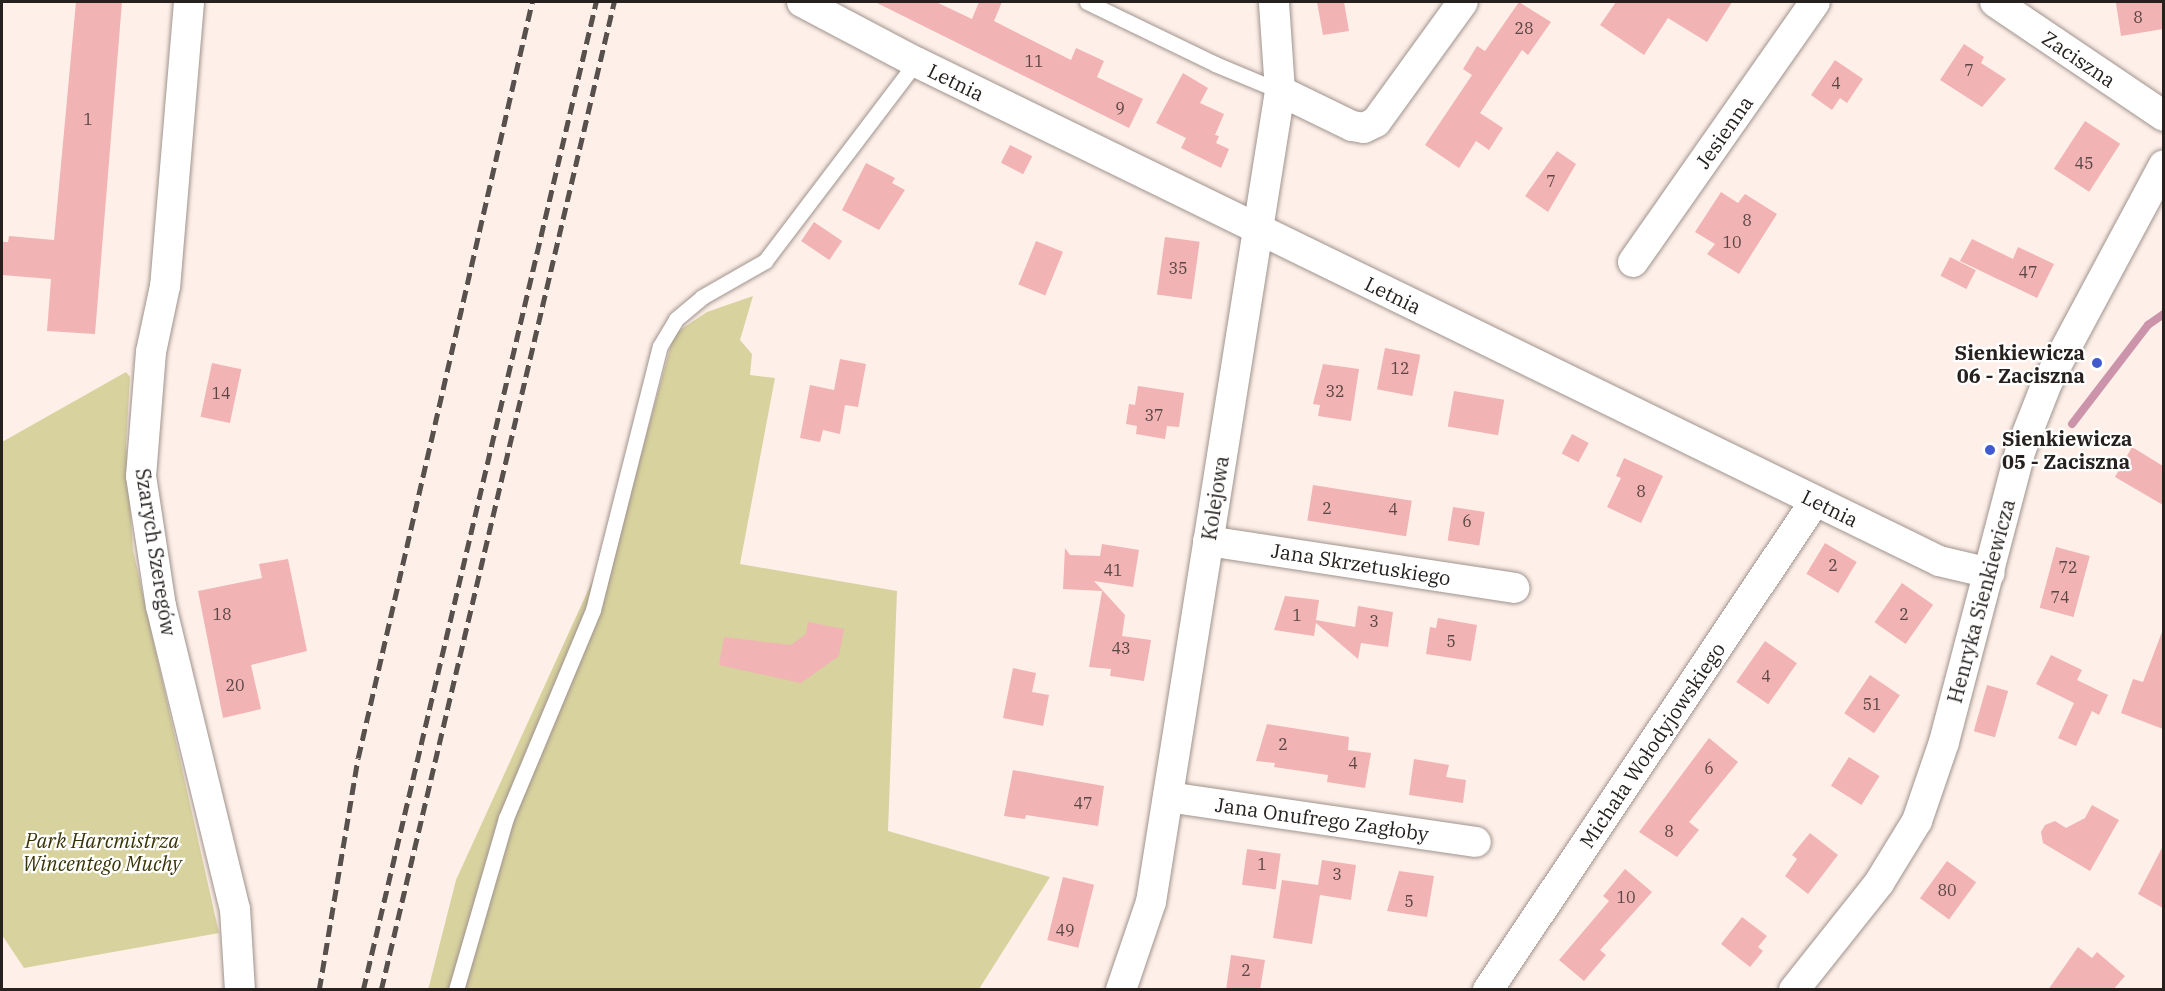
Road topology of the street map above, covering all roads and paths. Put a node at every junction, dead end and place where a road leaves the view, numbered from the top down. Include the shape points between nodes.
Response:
1 (189, 2) edge
2 (802, 2) edge
3 (1087, 2) edge
4 (1274, 2) edge
5 (1463, 2) edge
6 (1815, 2) edge
7 (1997, 2) edge
8 (916, 62) junction
9 (1280, 91) junction
10 (2163, 116) edge
11 (2163, 165) edge
12 (1257, 229) junction
13 (1633, 262) dead end
14 (1815, 501) junction
15 (1208, 541) junction
16 (1990, 573) junction
17 (1514, 588) dead end
18 (1168, 797) junction
19 (1476, 842) dead end
20 (1125, 989) edge
21 (240, 990) edge
22 (456, 990) edge
23 (1488, 990) edge
24 (1794, 990) edge

1 - 21 street, Szarych Szeregów via 165,286 151,352 141,476 161,606 235,909
2 - 8 street, Letnia
3 - 9 lane
4 - 9 street, Kolejowa
5 - 9 street via 1376,122 1364,128 1340,121
6 - 13 street, Jesienna
7 - 10 street, Zaciszna
8 - 12 street, Letnia
8 - 22 lane via 765,261 702,297 676,319 660,346 592,610 506,818
9 - 12 street, Kolejowa
11 - 16 street, Henryka Sienkiewicza via 2047,383 2021,449
12 - 14 street, Letnia
12 - 15 street, Kolejowa
14 - 16 street, Letnia via 1939,561
14 - 23 street, Michała Wołodyjowskiego
15 - 17 street, Jana Skrzetuskiego
15 - 18 street, Kolejowa
16 - 24 street, Henryka Sienkiewicza via 1932,784 1917,821 1879,883
18 - 19 street, Jana Onufrego Zagłoby
18 - 20 street, Kolejowa via 1151,902

